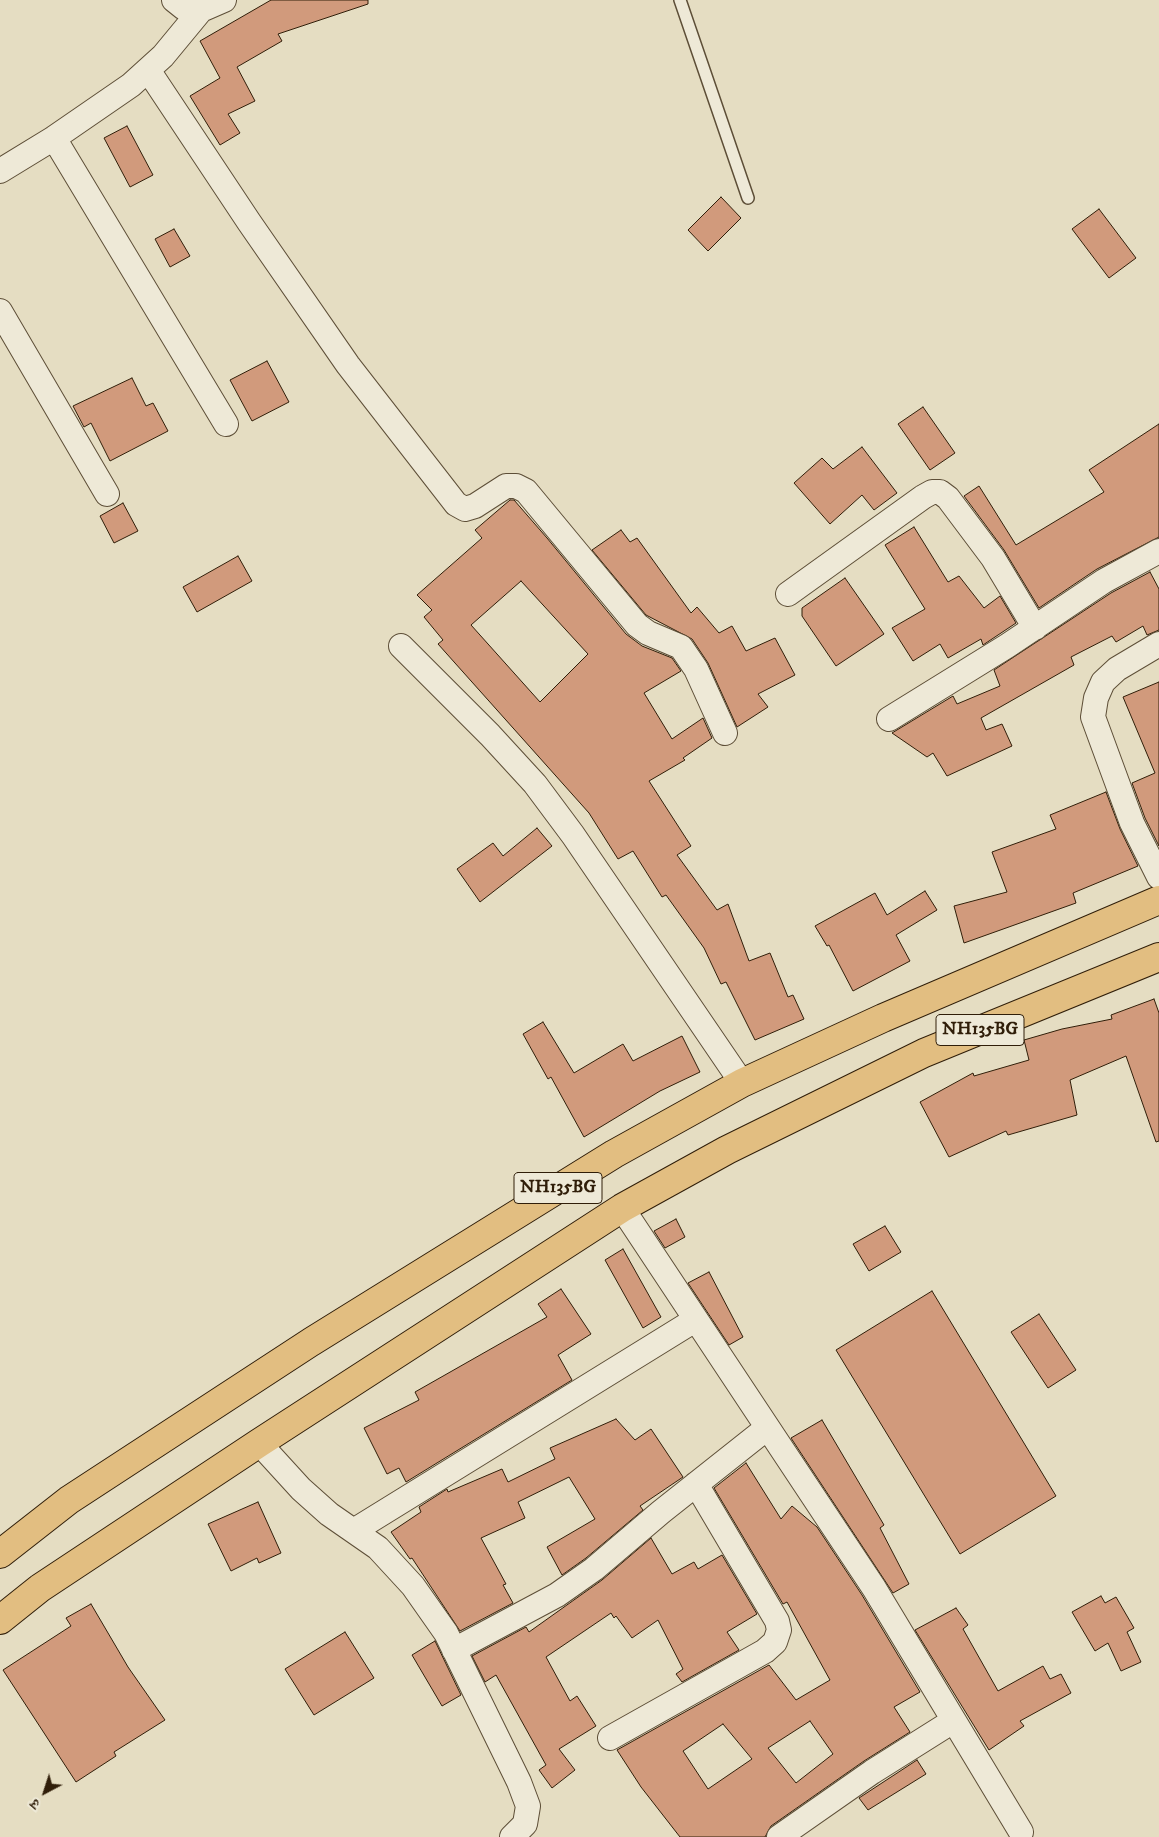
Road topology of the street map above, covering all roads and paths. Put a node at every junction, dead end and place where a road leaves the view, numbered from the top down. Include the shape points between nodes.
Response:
1 (174, 0) edge
2 (224, 0) edge
3 (680, 0) edge
4 (201, 10) junction
5 (148, 70) junction
6 (54, 138) junction
7 (0, 171) edge
8 (748, 198) dead end
9 (0, 311) edge
10 (226, 424) dead end
11 (107, 494) dead end
12 (1159, 551) edge
13 (788, 594) dead end
14 (1035, 628) junction
15 (1159, 644) edge
16 (401, 646) dead end
17 (890, 719) dead end
18 (725, 734) dead end
19 (1159, 878) edge
20 (1159, 900) edge
21 (1159, 956) edge
22 (742, 1083) junction
23 (622, 1208) junction
24 (695, 1320) junction
25 (767, 1428) junction
26 (259, 1443) junction
27 (696, 1484) junction
28 (355, 1530) junction
29 (0, 1554) edge
30 (0, 1620) edge
31 (454, 1650) junction
32 (953, 1721) junction
33 (610, 1738) dead end
34 (1021, 1832) dead end
35 (512, 1837) edge
36 (780, 1837) edge

1 - 4 street via 184,8
2 - 4 street
3 - 8 lane
4 - 5 street
5 - 6 street
5 - 18 street via 348,365 456,504 465,509 475,506 506,486 526,491 637,625 671,641 685,652
6 - 7 street
6 - 10 street
9 - 11 street
12 - 14 street via 1104,581
13 - 14 street via 923,497 940,492 993,558
14 - 17 street
15 - 19 street via 1117,669 1103,682 1093,717 1132,823
16 - 22 street via 535,784
20 - 22 highway, NH135BG via 883,1018
21 - 23 highway, NH135BG via 924,1053 727,1150
22 - 29 highway, NH135BG via 606,1159 311,1342 70,1500
23 - 24 street
23 - 26 highway, NH135BG
24 - 25 street
24 - 28 street
25 - 27 street
25 - 32 street via 890,1614
26 - 28 street via 300,1489 329,1514
26 - 30 highway, NH135BG via 40,1588
27 - 31 street via 620,1544 607,1559 557,1595
27 - 33 street via 777,1621 779,1630 775,1642 765,1651
28 - 31 street via 378,1548 413,1586
31 - 35 street via 528,1806 525,1824
32 - 34 street
32 - 36 street via 872,1772

